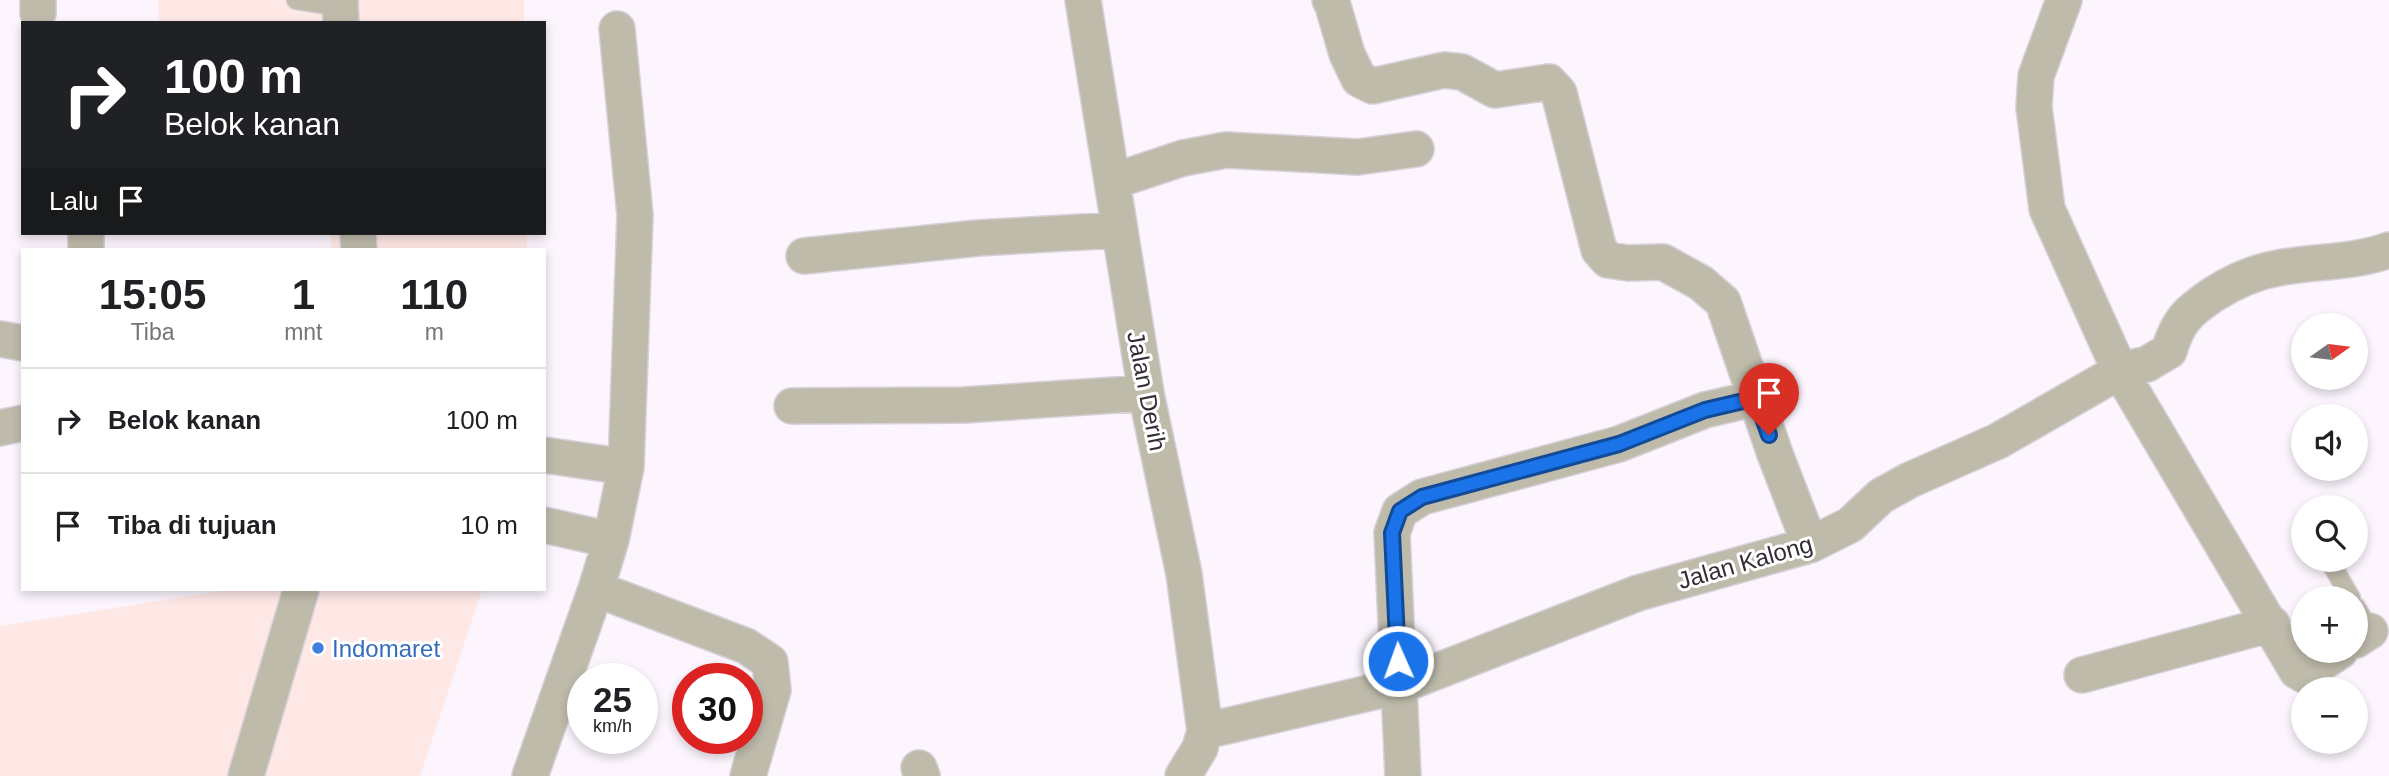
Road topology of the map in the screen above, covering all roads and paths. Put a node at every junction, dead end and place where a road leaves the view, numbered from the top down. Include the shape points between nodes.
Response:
1 (296, 0) edge
2 (1330, 0) edge
3 (2064, 0) edge
4 (1087, 1) edge
5 (340, 10) edge
6 (617, 29) dead end
7 (1416, 149) dead end
8 (1114, 181) junction
9 (1119, 230) junction
10 (2389, 250) edge
11 (804, 256) dead end
12 (0, 339) edge
13 (21, 343) edge
14 (2120, 371) junction
15 (1146, 393) junction
16 (1756, 398) junction
17 (792, 406) dead end
18 (21, 423) edge
19 (0, 428) edge
20 (546, 455) edge
21 (626, 467) junction
22 (546, 525) edge
23 (611, 540) junction
24 (1810, 545) junction
25 (596, 589) junction
26 (301, 591) edge
27 (2272, 624) junction
28 (2291, 657) edge
29 (2295, 663) edge
30 (2323, 663) edge
31 (2082, 675) dead end
32 (1399, 686) junction
33 (1205, 731) junction
34 (246, 776) edge
35 (530, 776) edge
36 (748, 776) edge
37 (1182, 776) edge
38 (1403, 776) edge

1 - 5 lane
2 - 16 street via 1359,79 1373,86 1444,70 1462,72 1495,90 1549,82 1559,93 1599,250 1608,260 1663,262 1701,283 1723,302
3 - 14 street via 2036,76 2034,107 2047,209
4 - 8 street, Jalan Derih
6 - 21 street via 635,215
7 - 8 street via 1358,157 1226,150 1183,158
8 - 9 street, Jalan Derih
9 - 11 street via 978,237
9 - 15 street, Jalan Derih
10 - 14 street, Jalan Kalong via 2276,268 2235,281 2191,309 2176,327 2169,351 2147,364
12 - 13 street
14 - 24 street, Jalan Kalong via 1998,441 1881,496 1850,525
14 - 27 street
15 - 17 street via 964,404
15 - 33 street, Jalan Derih via 1184,574
16 - 24 street
16 - 32 street via 1705,410 1619,444 1422,497 1400,511 1392,533
18 - 19 street
20 - 21 street
21 - 23 street
22 - 23 street
23 - 25 street
24 - 32 street, Jalan Kalong via 1638,593
25 - 35 street
25 - 36 street via 746,646 770,662 773,690
26 - 34 street
27 - 28 street
27 - 31 street
29 - 30 street via 2301,674 2307,674
32 - 33 street, Jalan Kalong
32 - 38 street
33 - 37 street

